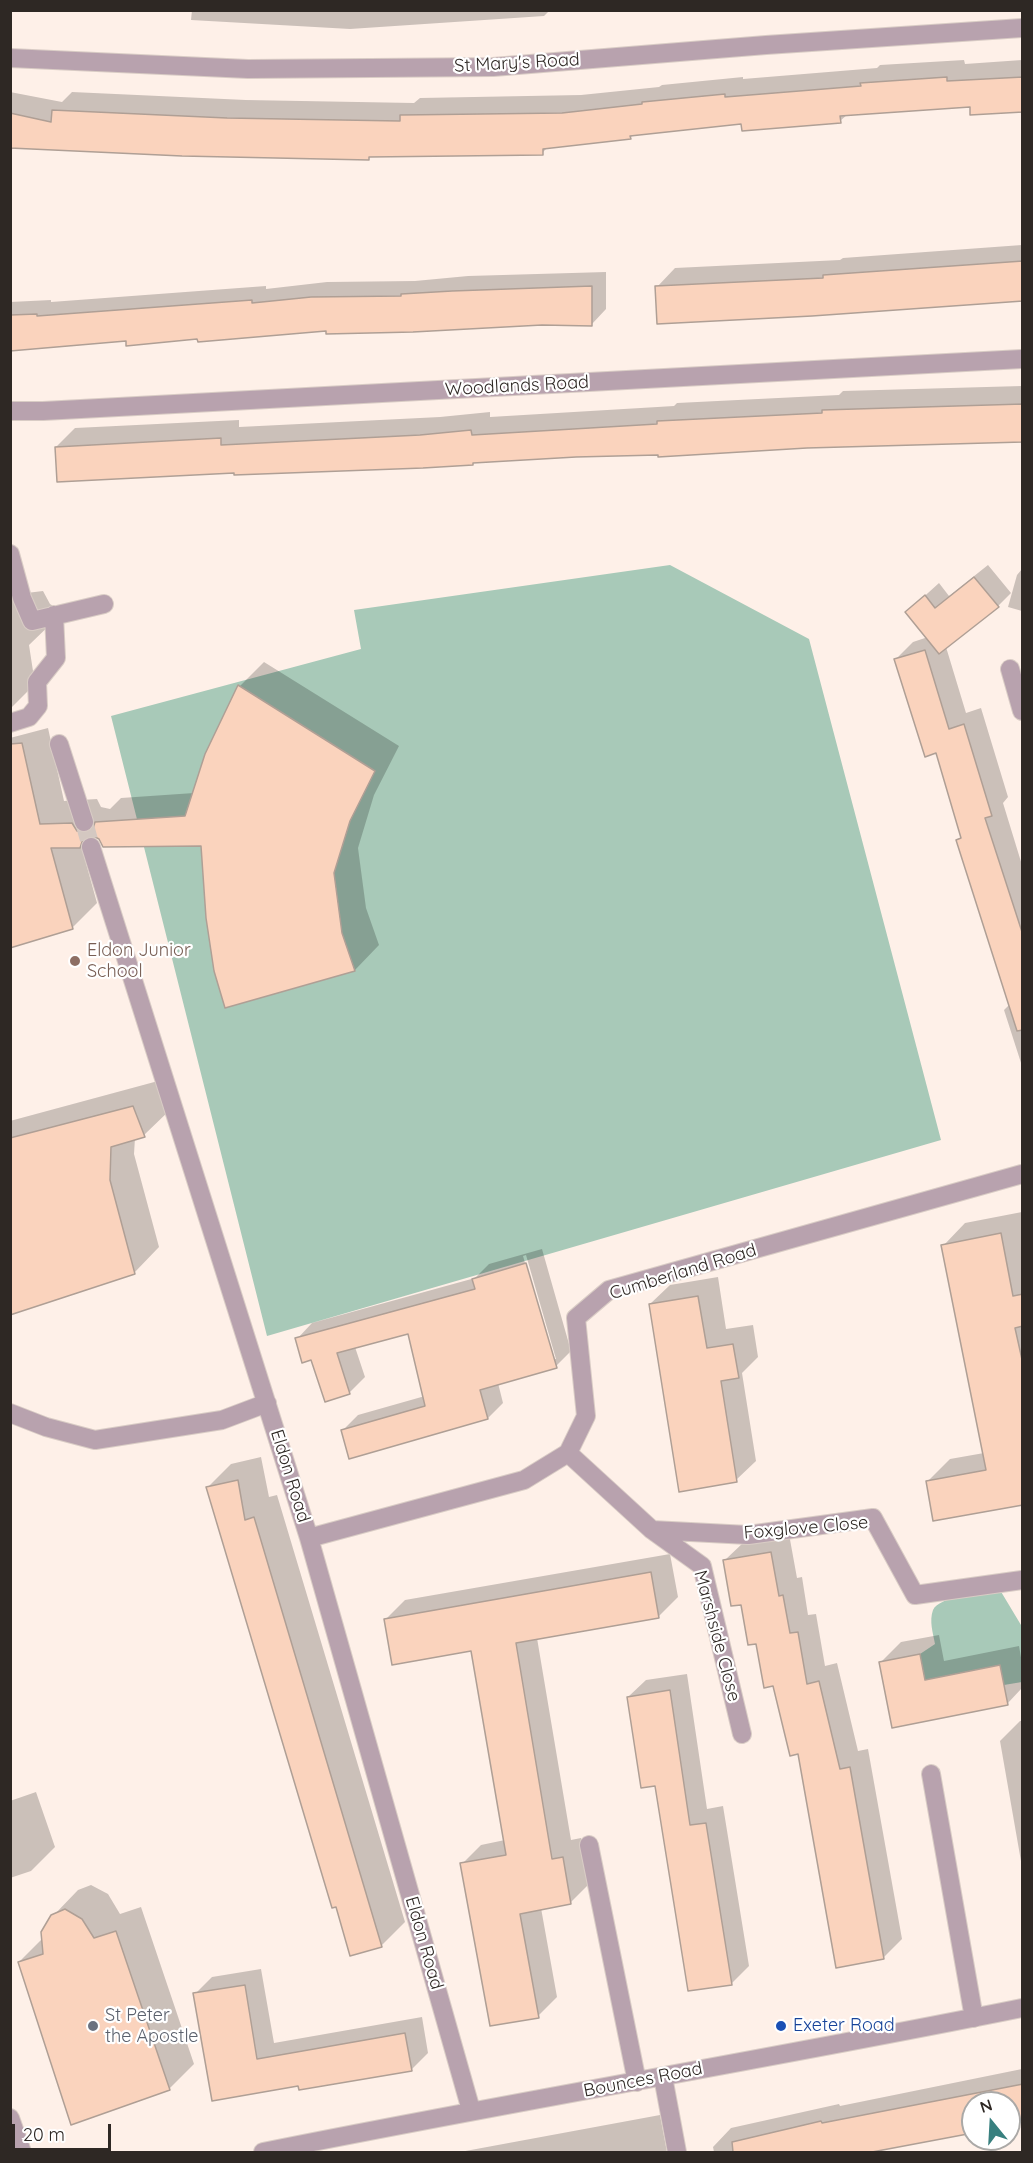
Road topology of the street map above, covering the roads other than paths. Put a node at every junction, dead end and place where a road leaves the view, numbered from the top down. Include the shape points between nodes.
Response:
1 (1023, 28) edge
2 (10, 57) edge
3 (1023, 359) edge
4 (10, 411) edge
5 (10, 554) edge
6 (104, 604) dead end
7 (54, 615) junction
8 (1010, 669) dead end
9 (1023, 711) edge
10 (10, 723) edge
11 (59, 744) dead end
12 (84, 822) tunnel mouth
13 (91, 847) tunnel mouth
14 (1023, 1174) edge
15 (267, 1403) junction
16 (10, 1413) edge
17 (568, 1453) junction
18 (652, 1530) junction
19 (309, 1538) junction
20 (1023, 1580) edge
21 (741, 1734) dead end
22 (932, 1774) dead end
23 (589, 1845) dead end
24 (1023, 2008) edge
25 (974, 2018) junction
26 (663, 2077) junction
27 (637, 2082) junction
28 (471, 2110) junction
29 (10, 2118) edge
30 (22, 2152) edge
31 (263, 2152) edge
32 (677, 2152) edge

1 - 2 street, St Mary's Road via 493,67 248,69
3 - 4 street, Woodlands Road
5 - 7 street via 32,621
6 - 7 street
7 - 10 street via 56,658 37,682 38,706 28,717
8 - 9 street
11 - 12 street
13 - 15 street, Eldon Road
14 - 17 street, Cumberland Road via 609,1290 576,1318 586,1416
15 - 16 street via 222,1420 95,1440
15 - 19 street, Eldon Road
17 - 18 street, Marshside Close
17 - 19 street via 524,1480
18 - 20 street, Foxglove Close via 748,1535 873,1518 915,1595
18 - 21 street, Marshside Close via 702,1566
19 - 28 street, Eldon Road
22 - 25 street
23 - 27 street
24 - 25 street, Bounces Road
25 - 26 street, Bounces Road
26 - 27 street, Bounces Road
26 - 32 street
27 - 28 street, Bounces Road
28 - 31 street, Bounces Road
29 - 30 street

